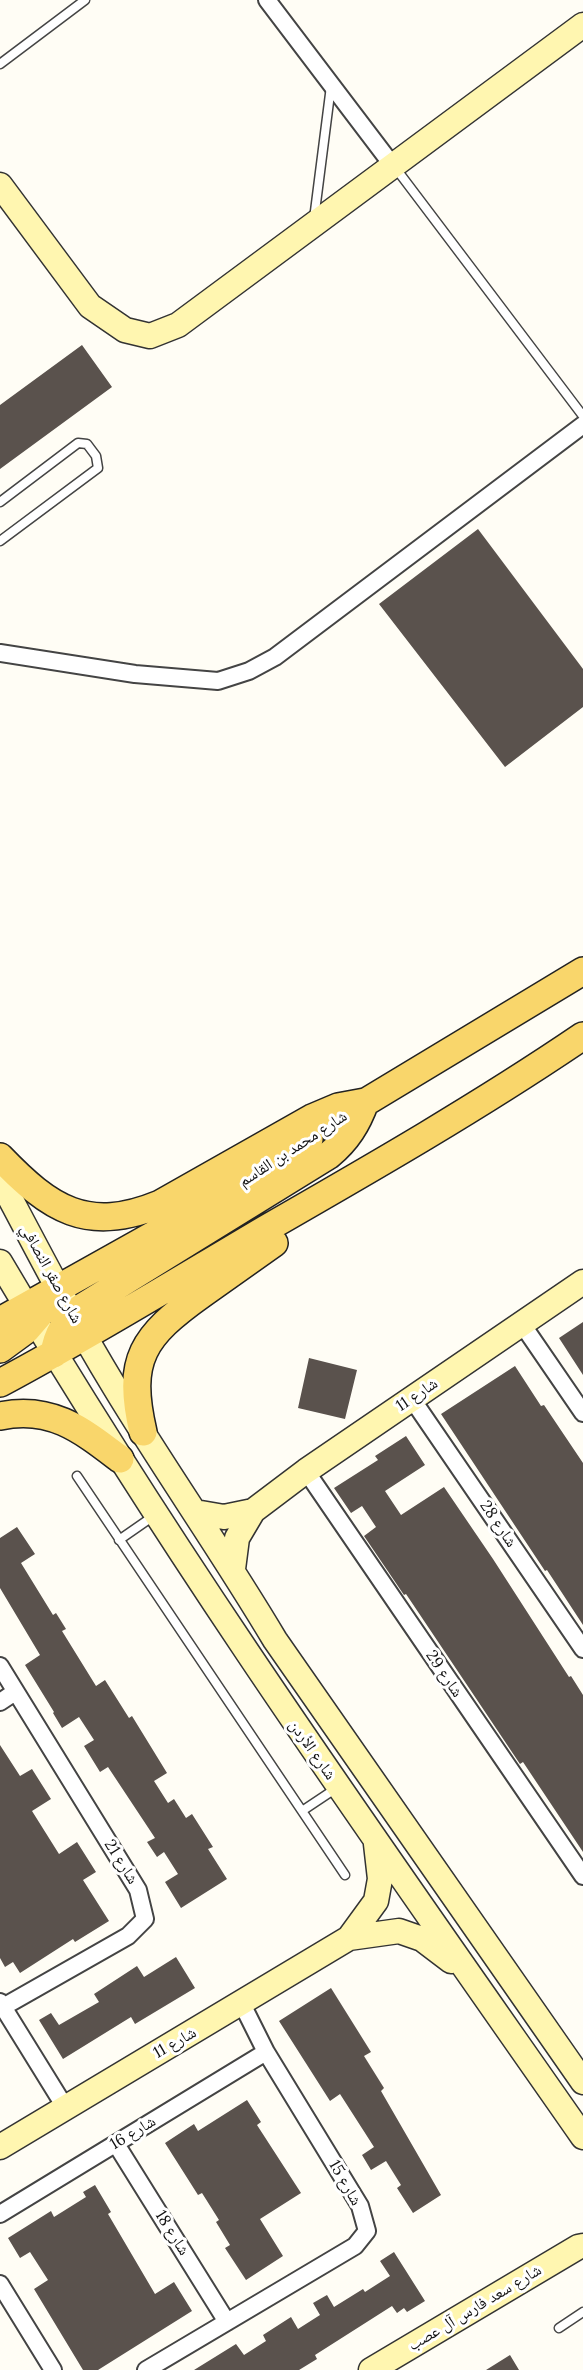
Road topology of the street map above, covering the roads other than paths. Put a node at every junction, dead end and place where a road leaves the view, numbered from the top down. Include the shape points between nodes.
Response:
1 (86, 0) edge
2 (267, 0) edge
3 (583, 25) edge
4 (0, 64) edge
5 (331, 85) junction
6 (393, 166) junction
7 (0, 185) edge
8 (313, 225) junction
9 (583, 417) edge
10 (583, 425) edge
11 (0, 502) edge
12 (0, 542) edge
13 (0, 653) edge
14 (583, 971) edge
15 (583, 1021) edge
16 (583, 1036) edge
17 (551, 1058) junction
18 (364, 1102) junction
19 (0, 1157) edge
20 (373, 1167) junction
21 (0, 1179) edge
22 (0, 1262) edge
23 (583, 1282) edge
24 (58, 1289) junction
25 (31, 1314) junction
26 (0, 1322) edge
27 (522, 1324) junction
28 (79, 1326) junction
29 (0, 1349) edge
30 (54, 1354) junction
31 (0, 1383) edge
32 (412, 1399) junction
33 (583, 1413) edge
34 (0, 1416) edge
35 (142, 1432) junction
36 (120, 1459) junction
37 (306, 1471) junction
38 (76, 1476) dead end
39 (253, 1511) junction
40 (195, 1512) junction
41 (156, 1515) junction
42 (119, 1539) junction
43 (232, 1569) junction
44 (275, 1640) junction
45 (583, 1649) edge
46 (249, 1657) junction
47 (0, 1666) edge
48 (309, 1690) junction
49 (15, 1692) junction
50 (0, 1702) edge
51 (283, 1707) junction
52 (338, 1787) junction
53 (302, 1811) junction
54 (375, 1839) junction
55 (345, 1875) dead end
56 (583, 1876) edge
57 (349, 1938) junction
58 (468, 1973) junction
59 (2, 2004) edge
60 (242, 2004) junction
61 (266, 2052) junction
62 (582, 2078) edge
63 (65, 2107) junction
64 (583, 2137) edge
65 (116, 2144) junction
66 (0, 2147) edge
67 (0, 2214) edge
68 (581, 2243) edge
69 (0, 2284) edge
70 (583, 2312) edge
71 (227, 2322) junction
72 (560, 2328) dead end
73 (53, 2370) edge
74 (146, 2370) edge
75 (371, 2370) edge

1 - 4 lane
2 - 5 street
3 - 6 main road
5 - 6 street
5 - 8 lane
6 - 8 main road
6 - 9 lane
7 - 8 main road via 90,306 125,330 150,336 178,325
10 - 13 street via 275,657 249,671 218,681 135,674
11 - 12 lane via 78,443 87,444 96,456 98,468
14 - 18 main road, شارع محمد بن القاسم
15 - 17 main road
16 - 17 main road
17 - 20 main road
18 - 19 main road via 325,1112 160,1204 118,1217 74,1213 53,1204
18 - 24 main road, شارع محمد بن القاسم via 216,1200
18 - 28 main road via 348,1136 329,1155
20 - 28 main road
20 - 35 main road via 335,1200 161,1325 146,1346 137,1370 136,1405
21 - 24 main road, شارع صقر النصافي
22 - 25 main road
23 - 27 main road, شارع 11
24 - 25 main road
24 - 28 main road, شارع صقر النصافي
25 - 26 main road
25 - 29 main road
25 - 30 main road
27 - 32 main road, شارع 11
27 - 33 street
28 - 30 main road via 63,1326
28 - 35 main road, شارع الأردن
30 - 31 main road
30 - 36 main road, شارع الأردن
32 - 37 main road, شارع 11
32 - 45 street, شارع 28
34 - 36 main road via 28,1413 62,1420
35 - 40 main road, شارع الأردن
36 - 41 main road, شارع الأردن
37 - 39 main road, شارع 11
37 - 56 street, شارع 29
38 - 42 lane
39 - 40 main road, شارع 11 via 224,1517
39 - 43 main road, شارع 11 via 237,1538
40 - 43 main road, شارع الأردن
41 - 42 lane
41 - 46 main road, شارع الأردن
42 - 53 lane
43 - 44 main road, شارع الأردن
44 - 46 main road via 271,1655 256,1660
44 - 48 main road, شارع الأردن
46 - 51 main road, شارع الأردن
47 - 49 street, شارع 21
48 - 51 main road via 291,1691
48 - 62 main road, شارع الأردن
49 - 50 street
49 - 59 street, شارع 21 via 138,1890 145,1919 128,1936
51 - 52 main road, شارع الأردن
52 - 53 lane
52 - 54 main road, شارع الأردن
53 - 55 lane
54 - 57 main road, شارع 11 via 380,1879 376,1901
54 - 58 main road, شارع الأردن
57 - 58 main road, شارع 11 via 399,1931 422,1939
57 - 60 main road, شارع 11
58 - 64 main road, شارع الأردن
59 - 63 street
60 - 61 street, شارع 15
60 - 63 main road, شارع 11
61 - 65 street, شارع 16
61 - 71 street, شارع 15 via 360,2206 367,2231 355,2246
63 - 66 main road, شارع 11
65 - 67 street, شارع 16
65 - 71 street, شارع 18
68 - 75 main road, شارع سعد فارس آل عصب
69 - 73 street
70 - 72 lane
71 - 74 street, شارع 15

